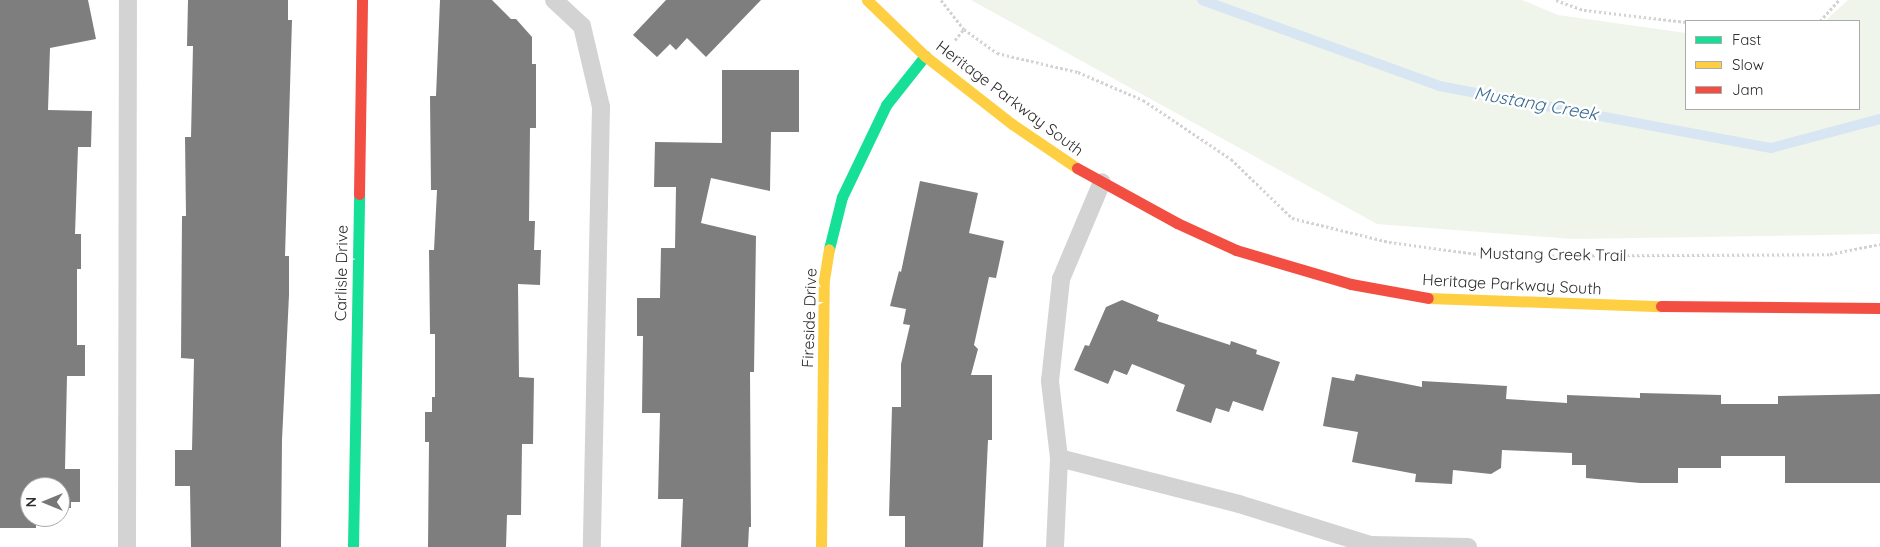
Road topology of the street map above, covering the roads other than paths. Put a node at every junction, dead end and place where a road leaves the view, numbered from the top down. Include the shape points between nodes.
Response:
1 (128, 0) edge
2 (362, 0) edge
3 (554, 0) edge
4 (867, 0) edge
5 (924, 56) junction
6 (1102, 182) junction
7 (1880, 308) edge
8 (1059, 458) junction
9 (127, 547) edge
10 (353, 547) edge
11 (592, 547) edge
12 (822, 547) edge
13 (1055, 547) edge
14 (1468, 547) edge

1 - 9 lane
2 - 10 street, Carlisle Drive
3 - 11 lane via 582,26 601,107
4 - 5 street, Heritage Parkway South
5 - 6 street, Heritage Parkway South via 1012,124
5 - 12 street, Fireside Drive via 886,105 842,197 830,239 824,280
6 - 7 street, Heritage Parkway South via 1176,223 1236,250 1351,284 1433,299 1581,305
6 - 8 lane via 1061,279 1050,381
8 - 13 lane
8 - 14 lane via 1239,504 1371,545

